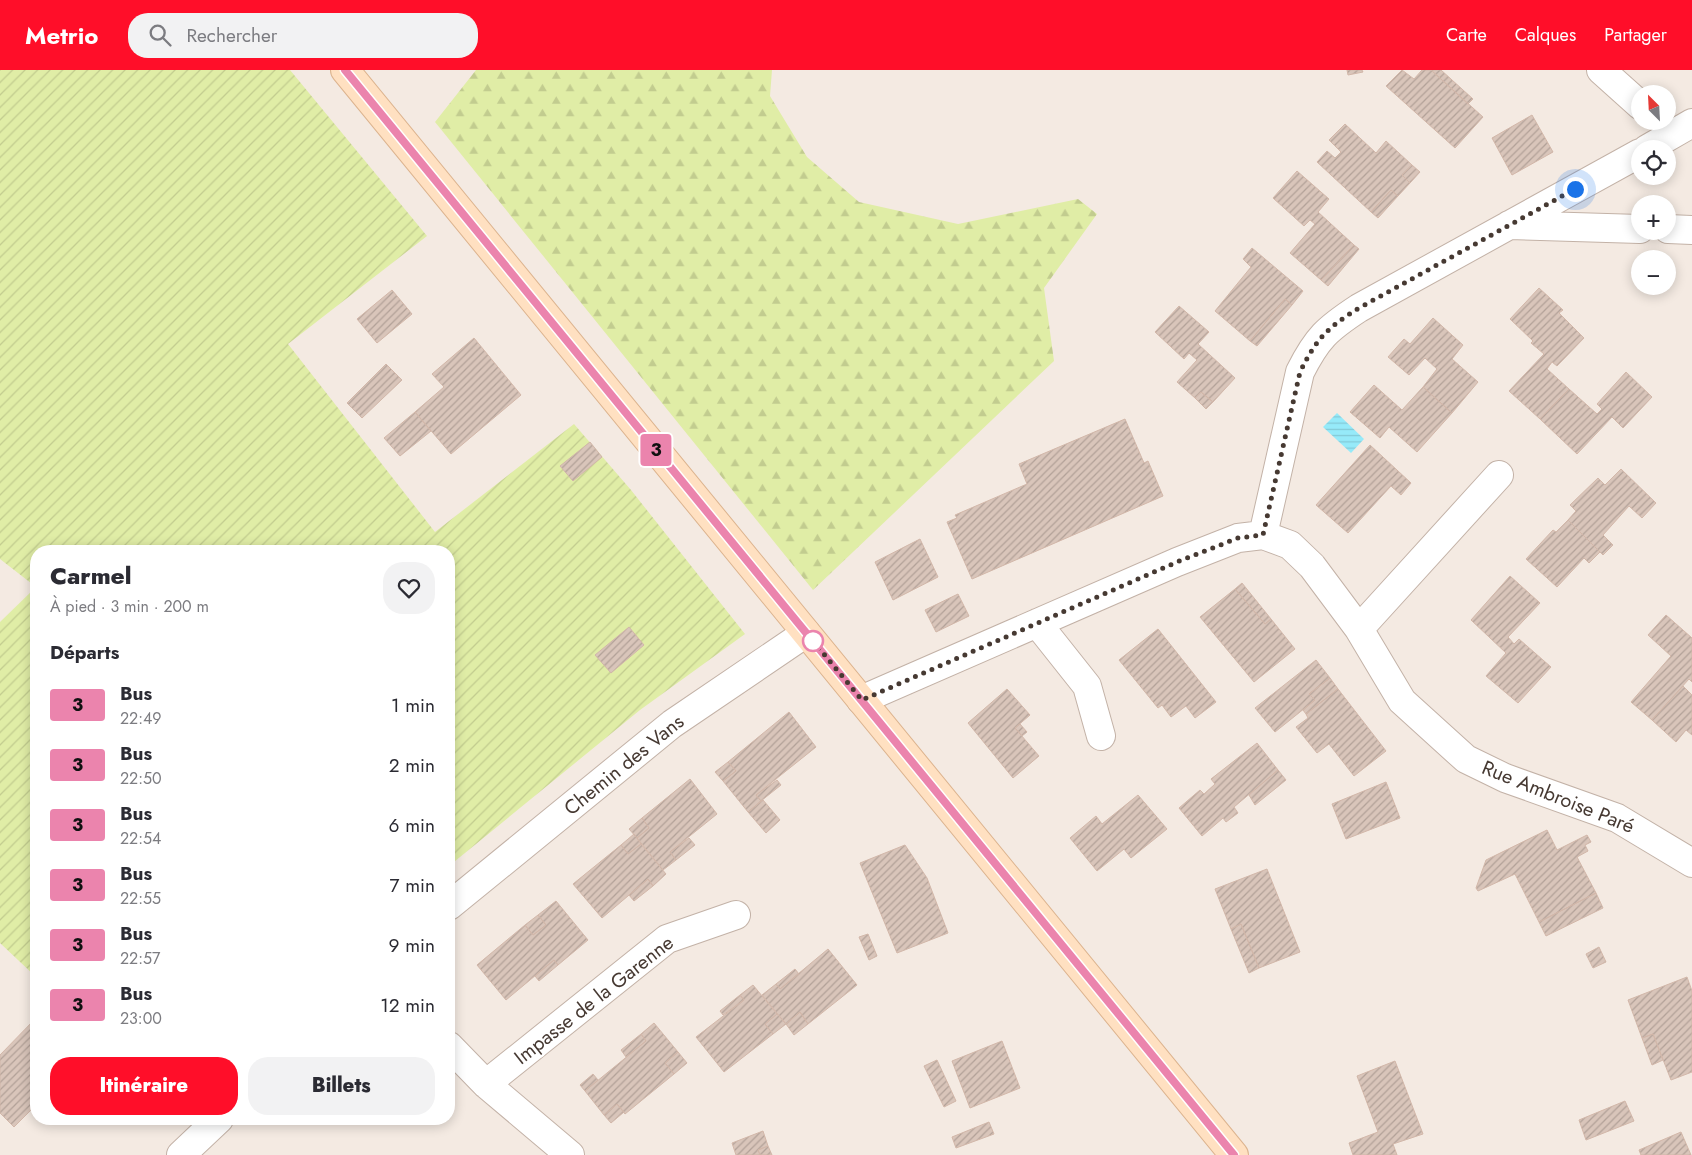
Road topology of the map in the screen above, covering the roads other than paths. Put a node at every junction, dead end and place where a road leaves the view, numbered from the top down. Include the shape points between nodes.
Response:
1 (344, 70) edge
2 (1601, 70) edge
3 (1631, 97) edge
4 (1692, 124) edge
5 (1652, 140) edge
6 (1631, 152) edge
7 (1509, 225) junction
8 (1631, 229) edge
9 (1676, 229) edge
10 (1692, 230) edge
11 (1499, 476) dead end
12 (1263, 535) junction
13 (1037, 623) junction
14 (1359, 629) junction
15 (806, 633) junction
16 (862, 700) junction
17 (1101, 736) dead end
18 (1692, 863) edge
19 (455, 901) edge
20 (736, 916) dead end
21 (455, 1052) edge
22 (486, 1084) junction
23 (213, 1125) edge
24 (181, 1155) edge
25 (570, 1155) edge
26 (1234, 1155) edge

1 - 15 main road
2 - 3 street
4 - 5 street
6 - 7 street
7 - 8 street
7 - 12 street via 1359,308 1329,327 1312,348 1300,372
9 - 10 street
11 - 14 street
12 - 13 street, Rue Ambroise Paré via 1238,538 1186,558
12 - 14 street, Rue Ambroise Paré via 1290,545 1312,566
13 - 16 street, Rue Ambroise Paré
13 - 17 street via 1086,686
14 - 18 street, Rue Ambroise Paré via 1402,701 1466,759 1505,778 1617,818
15 - 16 main road
15 - 19 street, Chemin des Vans via 672,724
16 - 26 main road
20 - 22 street, Impasse de la Garenne via 667,938
21 - 22 street
22 - 25 street
23 - 24 street

